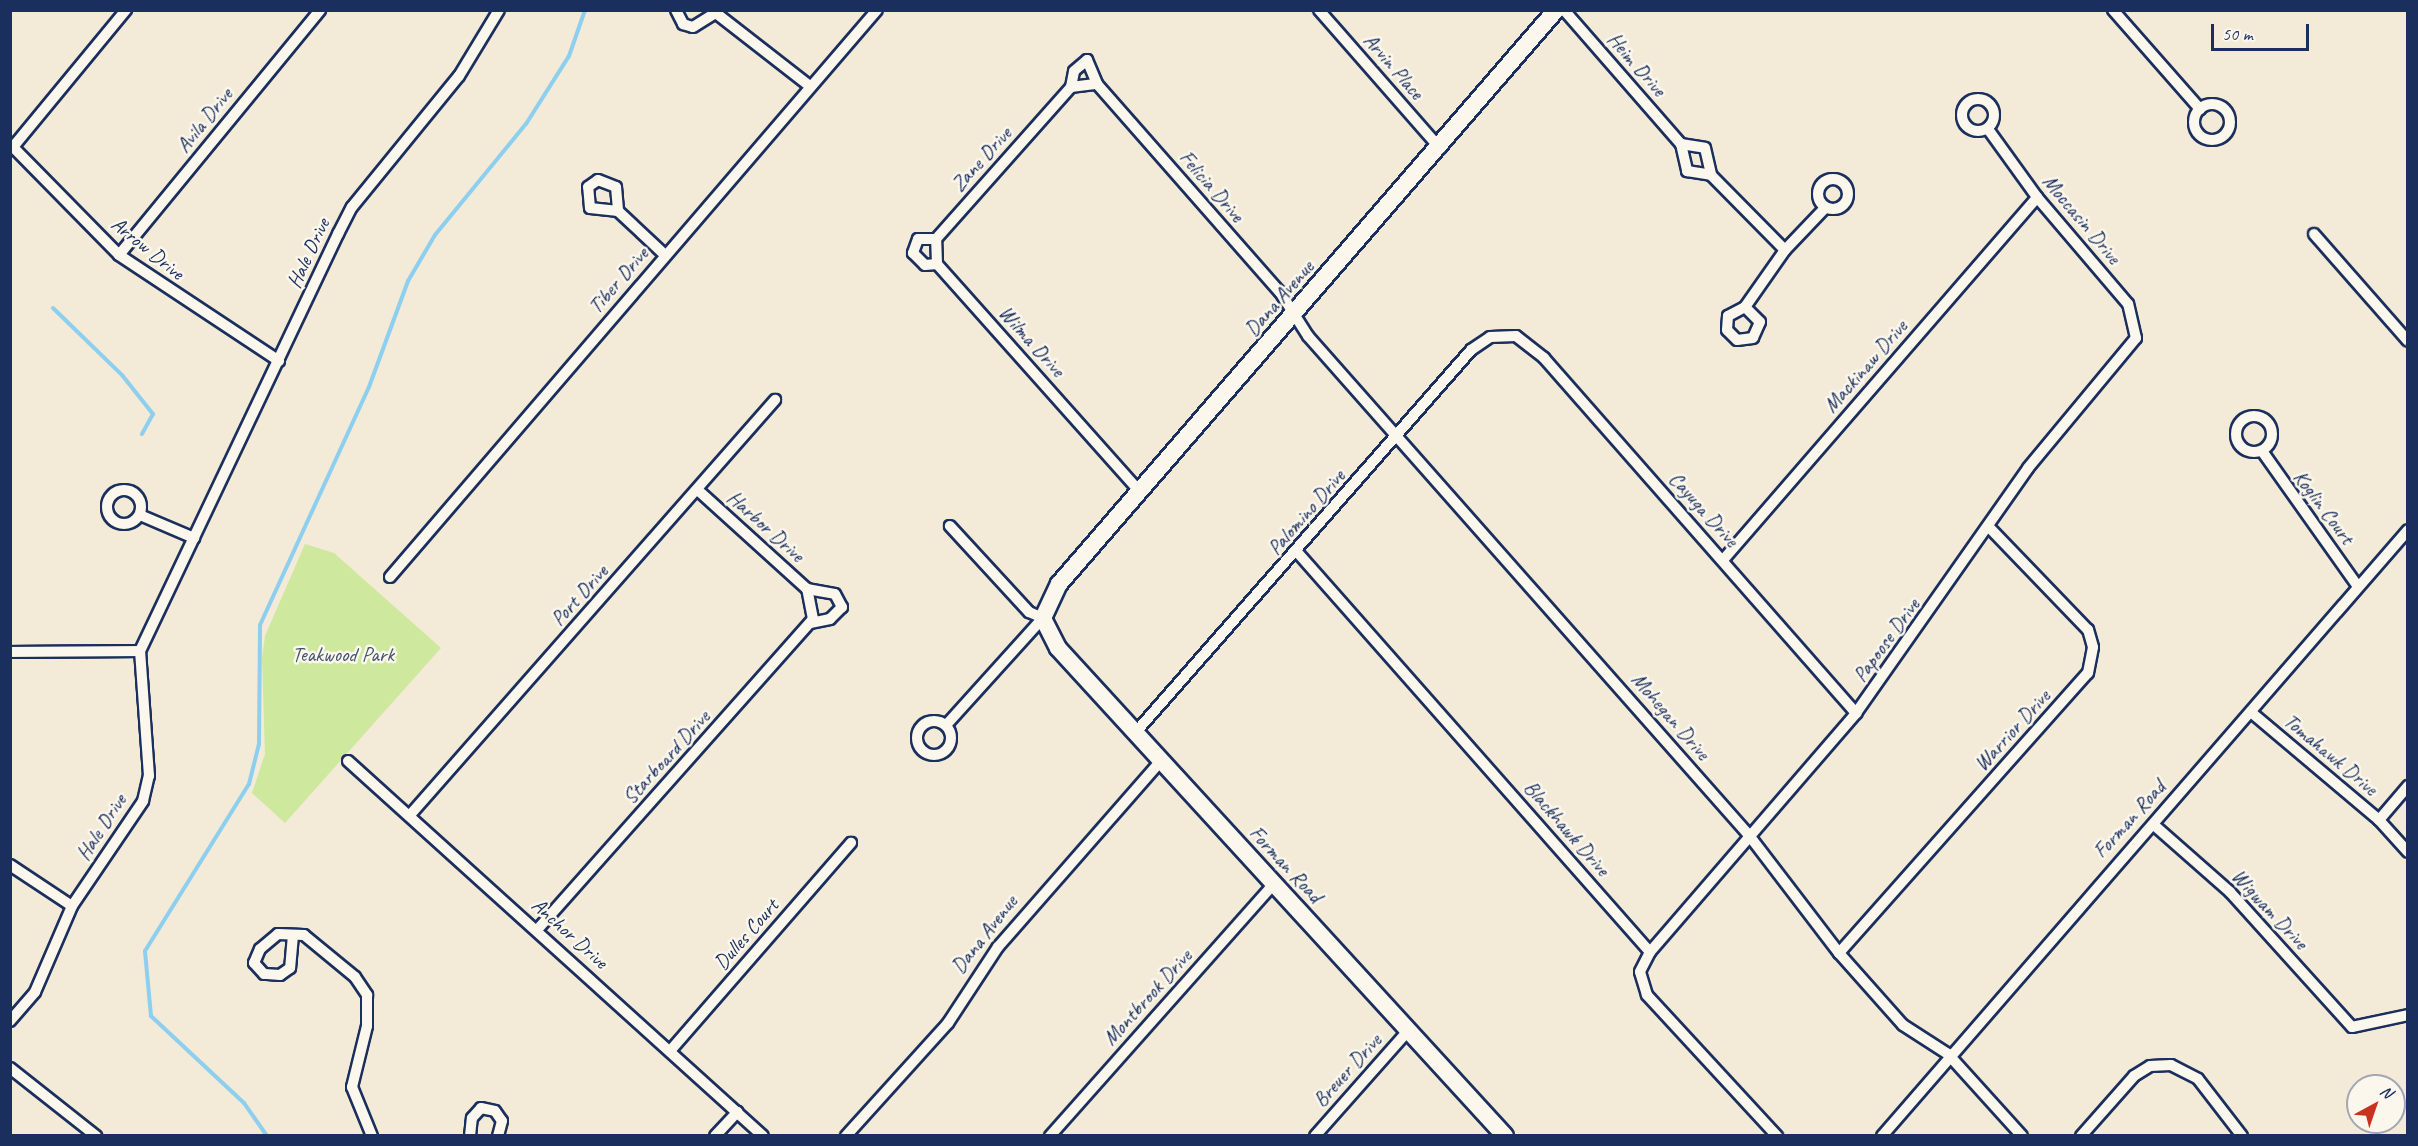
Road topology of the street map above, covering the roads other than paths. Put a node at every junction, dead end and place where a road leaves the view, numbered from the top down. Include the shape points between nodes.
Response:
1 (126, 10) edge
2 (320, 10) edge
3 (499, 10) edge
4 (676, 10) edge
5 (878, 10) edge
6 (1319, 10) edge
7 (1557, 10) edge
8 (1564, 10) edge
9 (2113, 10) edge
10 (713, 12) edge
11 (1097, 84) junction
12 (811, 87) junction
13 (1071, 87) junction
14 (2199, 109) dead end
15 (1988, 129) dead end
16 (1681, 144) junction
17 (12, 145) edge
18 (1440, 148) junction
19 (1711, 175) junction
20 (2037, 197) junction
21 (1825, 208) dead end
22 (618, 211) dead end
23 (2314, 234) dead end
24 (936, 238) junction
25 (1785, 250) junction
26 (119, 255) junction
27 (665, 255) junction
28 (937, 264) junction
29 (1744, 307) dead end
30 (1294, 315) junction
31 (1516, 336) joint
32 (2136, 338) joint
33 (2408, 341) edge
34 (279, 361) junction
35 (775, 400) dead end
36 (1397, 435) junction
37 (2262, 451) dead end
38 (699, 491) junction
39 (1140, 492) junction
40 (140, 515) dead end
41 (950, 526) dead end
42 (1989, 527) junction
43 (2408, 530) edge
44 (194, 538) junction
45 (1298, 553) junction
46 (1723, 560) junction
47 (390, 577) dead end
48 (2357, 585) junction
49 (807, 589) junction
50 (815, 606) joint
51 (1043, 618) junction
52 (811, 623) junction
53 (140, 651) junction
54 (10, 652) edge
55 (1856, 712) junction
56 (2252, 713) junction
57 (948, 723) dead end
58 (1136, 733) junction
59 (348, 761) dead end
60 (1161, 761) junction
61 (2408, 786) edge
62 (410, 815) junction
63 (2379, 820) junction
64 (2154, 825) junction
65 (1748, 834) junction
66 (851, 843) dead end
67 (2408, 852) edge
68 (10, 865) edge
69 (1274, 884) junction
70 (72, 906) junction
71 (537, 930) junction
72 (293, 935) dead end
73 (1650, 952) junction
74 (1839, 953) junction
75 (2408, 1015) edge
76 (10, 1021) edge
77 (1408, 1031) junction
78 (670, 1051) junction
79 (1948, 1054) junction
80 (10, 1068) edge
81 (736, 1112) junction
82 (96, 1136) edge
83 (372, 1136) edge
84 (470, 1136) edge
85 (498, 1136) edge
86 (715, 1136) edge
87 (763, 1136) edge
88 (846, 1136) edge
89 (1050, 1136) edge
90 (1315, 1136) edge
91 (1504, 1136) edge
92 (1777, 1136) edge
93 (1882, 1136) edge
94 (2022, 1136) edge
95 (2081, 1136) edge
96 (2242, 1136) edge

1 - 17 street
2 - 26 street, Avila Drive
3 - 34 street, Hale Drive via 459,76 352,207
4 - 10 street via 683,24 693,27
5 - 12 street, Tiber Drive
6 - 18 street, Arvin Place
7 - 18 street, Dana Avenue
8 - 16 street, Heim Drive
9 - 14 street
10 - 12 street
11 - 13 street
11 - 13 street, Zane Drive via 1087,60 1074,71
11 - 30 street, Felicia Drive
12 - 27 street, Tiber Drive
13 - 24 street, Zane Drive
15 - 20 street, Moccasin Drive
16 - 19 street, Heim Drive via 1687,171
16 - 19 street, Heim Drive via 1705,148
17 - 26 street, Arrow Drive
18 - 30 street, Dana Avenue
19 - 25 street, Heim Drive
20 - 32 street, Moccasin Drive via 2127,304
20 - 46 street, Mackinaw Drive
21 - 25 street
22 - 27 street
23 - 33 street
24 - 28 street
24 - 28 street, Wilma Drive via 918,239 913,253 926,265
25 - 29 street
26 - 34 street, Arrow Drive
27 - 47 street, Tiber Drive
28 - 39 street, Wilma Drive
30 - 36 street, Mohegan Drive
30 - 39 street, Dana Avenue
31 - 36 street, Palomino Drive via 1490,337 1471,350
31 - 46 street, Cayuga Drive via 1544,358
32 - 42 street, Papoose Drive via 2028,468
34 - 44 street, Hale Drive
35 - 38 street, Port Drive
36 - 45 street, Palomino Drive
36 - 65 street, Mohegan Drive
37 - 48 street, Koglin Court
38 - 49 street, Harbor Drive
38 - 62 street, Port Drive
39 - 51 street, Dana Avenue via 1050,595
40 - 44 street
41 - 51 street via 1029,612
42 - 55 street, Papoose Drive
42 - 74 street, Warrior Drive via 2088,630 2093,647 2088,674
43 - 48 street, Forman Road
44 - 53 street, Hale Drive
45 - 58 street, Palomino Drive
45 - 73 street, Blackhawk Drive
46 - 55 street, Cayuga Drive
48 - 56 street, Forman Road
49 - 50 street, Harbor Drive
49 - 52 street, Harbor Drive via 835,594 842,607 830,619
50 - 52 street, Starboard Drive
51 - 57 street
51 - 58 street, Forman Road via 1051,639
52 - 71 street, Starboard Drive
53 - 54 street
53 - 70 street, Hale Drive via 149,776 143,801
55 - 65 street, Papoose Drive
56 - 63 street, Tomahawk Drive
56 - 64 street, Forman Road
58 - 60 street, Forman Road
59 - 62 street, Anchor Drive
60 - 69 street, Forman Road
60 - 88 street, Dana Avenue via 998,948 948,1023
61 - 63 street
62 - 71 street, Anchor Drive
63 - 67 street, Tomahawk Drive
64 - 75 street, Wigwam Drive via 2230,892 2352,1027
64 - 79 street, Forman Road
65 - 73 street, Papoose Drive
65 - 74 street, Mohegan Drive
66 - 78 street, Dulles Court
68 - 70 street
69 - 77 street, Forman Road
69 - 89 street, Montbrook Drive
70 - 76 street, Hale Drive via 35,992
71 - 78 street, Anchor Drive
72 - 83 street via 304,935 355,977 367,995 367,1026 352,1088
73 - 92 street via 1641,972 1647,995
74 - 79 street, Mohegan Drive via 1903,1025
77 - 90 street, Breuer Drive
77 - 91 street, Forman Road
78 - 81 street, Anchor Drive
79 - 93 street, Forman Road
79 - 94 street, Mohegan Drive
80 - 82 street
81 - 86 street
81 - 87 street, Anchor Drive
84 - 85 street via 472,1118 481,1108 495,1111 502,1121
95 - 96 street via 2142,1071 2172,1065 2188,1071

